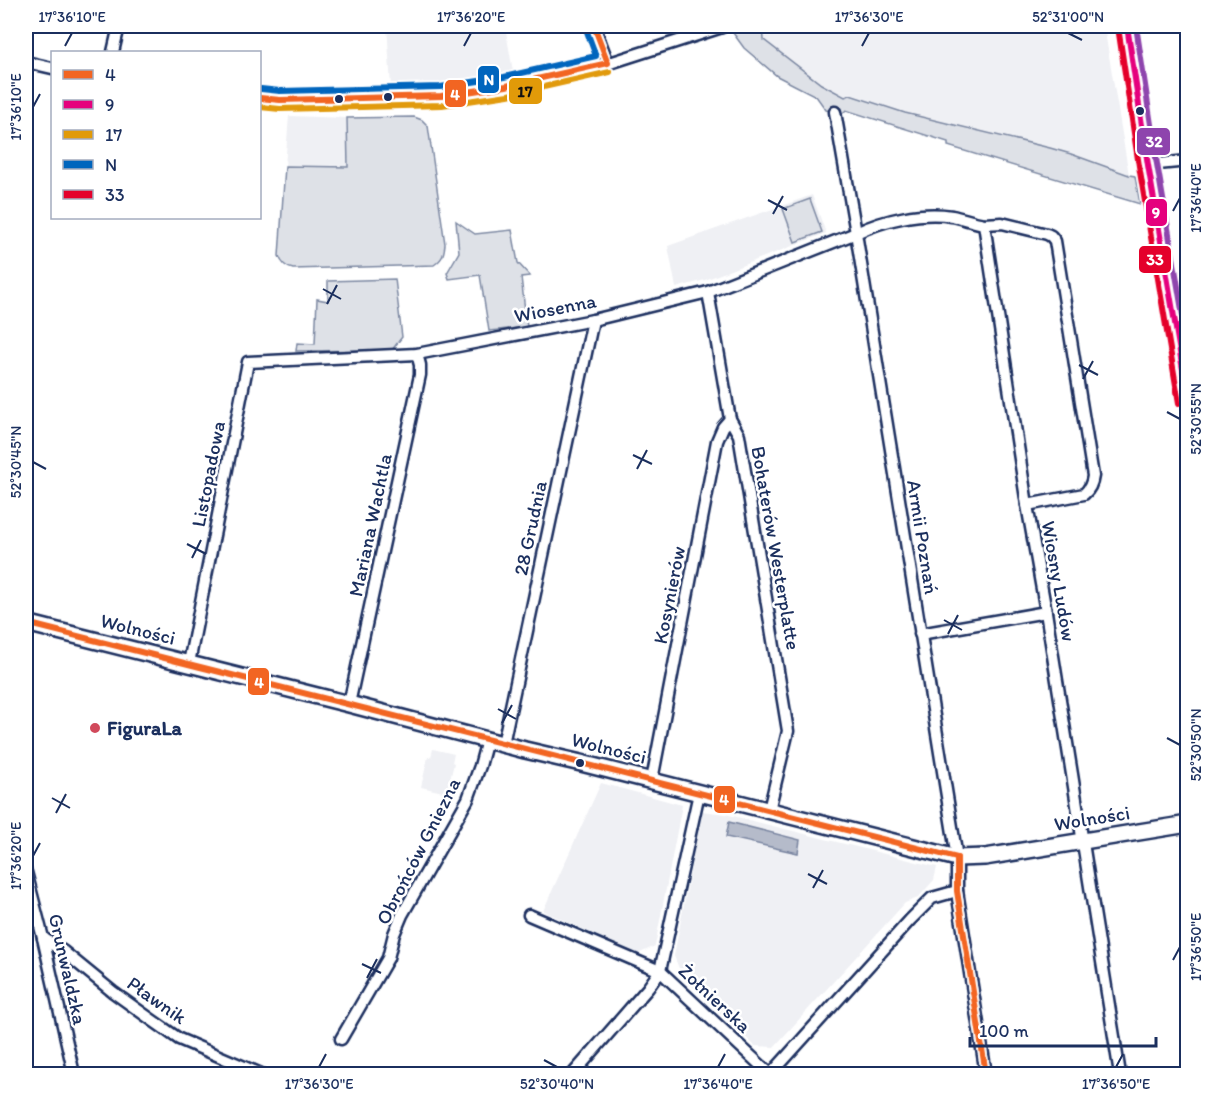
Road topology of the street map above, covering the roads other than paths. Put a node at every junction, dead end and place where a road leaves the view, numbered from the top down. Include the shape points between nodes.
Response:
1 (119, 26) edge
2 (594, 26) edge
3 (1127, 26) edge
4 (722, 27) dead end
5 (113, 51) edge
6 (26, 62) edge
7 (608, 63) junction
8 (51, 68) edge
9 (261, 98) edge
10 (835, 112) dead end
11 (1188, 161) edge
12 (1148, 165) junction
13 (984, 224) junction
14 (856, 233) junction
15 (708, 292) junction
16 (593, 320) junction
17 (417, 354) junction
18 (248, 362) joint
19 (1188, 402) edge
20 (730, 419) junction
21 (1027, 505) junction
22 (1046, 612) junction
23 (26, 623) edge
24 (920, 634) junction
25 (189, 663) junction
26 (350, 704) junction
27 (487, 740) junction
28 (503, 744) junction
29 (651, 780) junction
30 (699, 793) junction
31 (769, 810) junction
32 (1188, 824) edge
33 (1083, 842) junction
34 (957, 858) junction
35 (26, 872) edge
36 (957, 891) junction
37 (529, 915) dead end
38 (43, 938) junction
39 (660, 971) junction
40 (341, 1039) dead end
41 (74, 1074) edge
42 (261, 1074) edge
43 (573, 1074) edge
44 (771, 1074) edge
45 (986, 1074) edge
46 (1119, 1074) edge

1 - 5 street
2 - 7 street
3 - 12 street
4 - 7 street
6 - 8 street
7 - 9 street via 441,96
10 - 14 street, Armii Poznań
11 - 12 street
12 - 19 street
13 - 14 street via 923,214 871,225
13 - 21 street, Wiosny Ludów
13 - 21 street via 1002,223 1047,234 1054,241 1093,476 1084,494
14 - 15 street, Wiosenna
14 - 24 street, Armii Poznań
15 - 16 street, Wiosenna
15 - 20 street, Bohaterów Westerplatte
16 - 17 street, Wiosenna
16 - 28 street, 28 Grudnia
17 - 18 street, Wiosenna
17 - 26 street, Mariana Wachtla via 420,375
18 - 25 street, Listopadowa
20 - 29 street, Kosynierów via 717,441
20 - 31 street, Bohaterów Westerplatte via 739,435 788,731
21 - 22 street, Wiosny Ludów
22 - 24 street
22 - 33 street, Wiosny Ludów
23 - 25 street, Wolności
24 - 34 street, Armii Poznań
25 - 26 street, Wolności
26 - 27 street, Wolności
27 - 28 street, Wolności
27 - 40 street, Obrońców Gniezna via 468,799 402,915 388,958
28 - 29 street, Wolności
29 - 30 street, Wolności
30 - 31 street, Wolności
30 - 39 street
31 - 34 street, Wolności
32 - 33 street, Wolności
33 - 34 street, Wolności
33 - 46 street, Wiosny Ludów
34 - 36 street, Armii Poznań
35 - 38 street, Grunwaldzka
36 - 44 street via 932,898
36 - 45 street, Armii Poznań
37 - 39 street, Żołnierska
38 - 41 street, Grunwaldzka
38 - 42 street, Pławnik via 179,1039
39 - 43 street
39 - 44 street, Żołnierska

